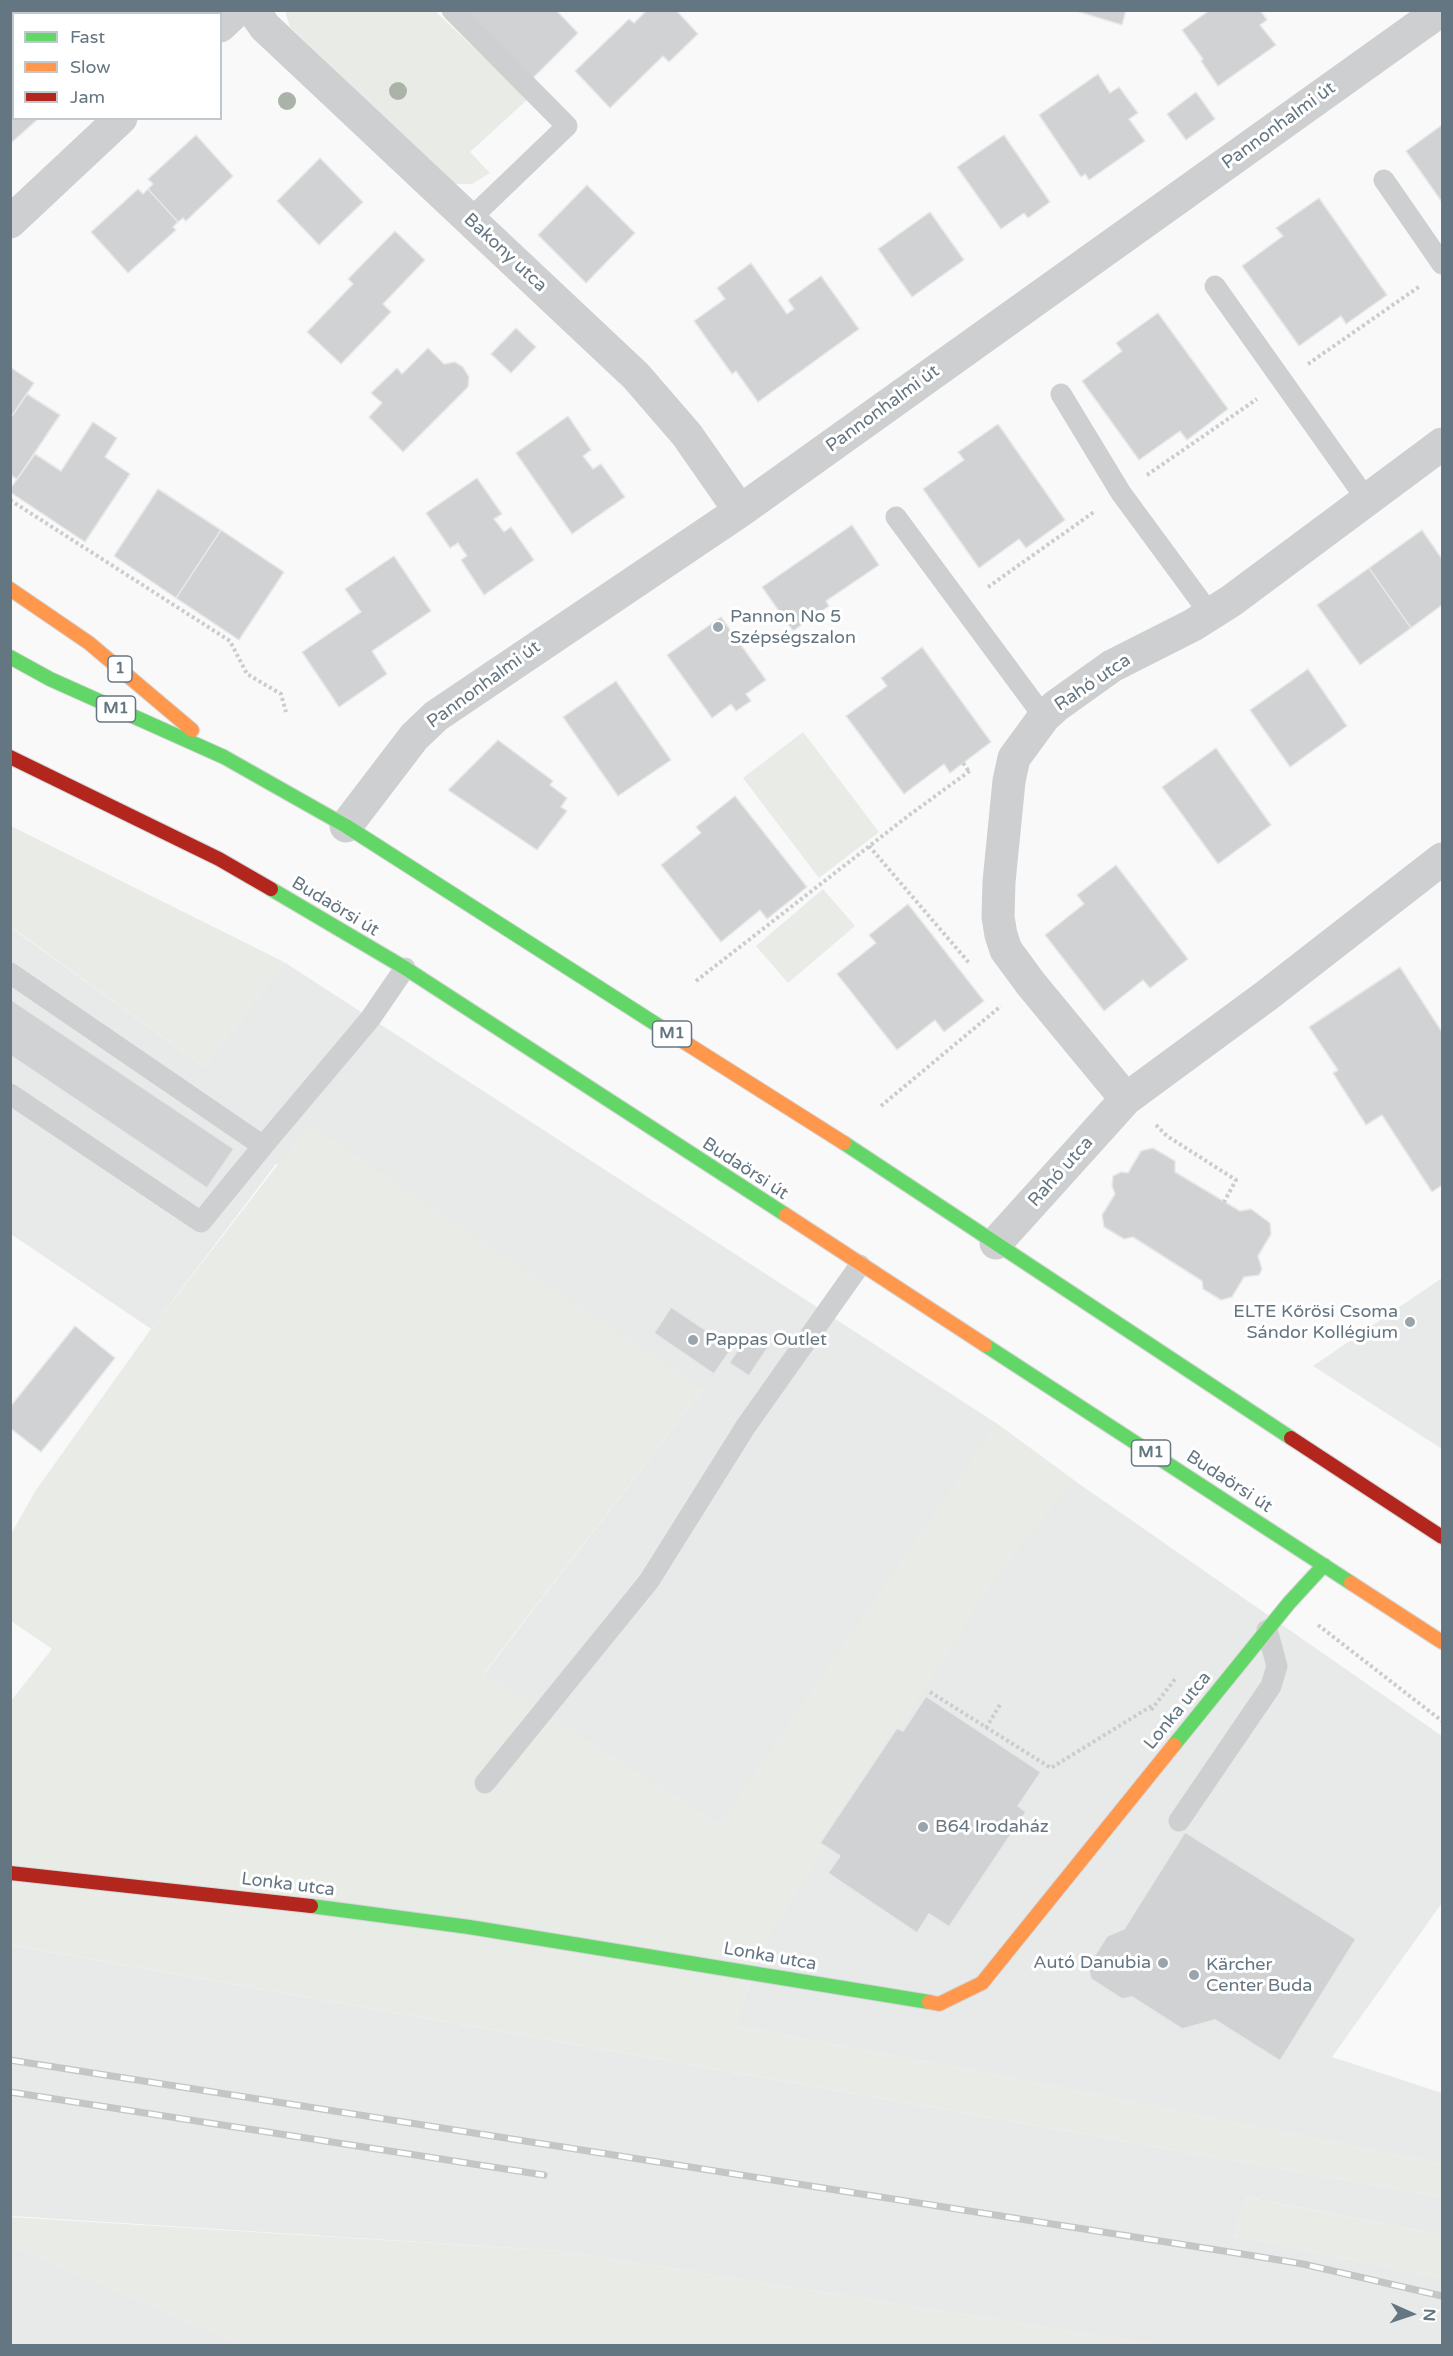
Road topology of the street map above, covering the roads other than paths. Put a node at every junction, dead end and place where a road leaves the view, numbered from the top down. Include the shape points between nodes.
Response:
1 (237, 10) edge
2 (253, 10) edge
3 (452, 10) edge
4 (1441, 10) edge
5 (222, 24) edge
6 (119, 120) edge
7 (1384, 180) dead end
8 (469, 220) junction
9 (10, 222) edge
10 (1443, 264) edge
11 (1215, 286) dead end
12 (1061, 394) dead end
13 (1443, 444) edge
14 (1367, 500) junction
15 (740, 511) junction
16 (896, 517) dead end
17 (10, 589) edge
18 (1210, 615) junction
19 (10, 657) edge
20 (1044, 717) junction
21 (11, 757) edge
22 (224, 757) junction
23 (346, 826) junction
24 (1443, 859) edge
25 (405, 968) junction
26 (10, 973) edge
27 (10, 1094) edge
28 (1126, 1100) junction
29 (263, 1146) junction
30 (996, 1243) junction
31 (860, 1265) junction
32 (1443, 1536) edge
33 (1324, 1565) junction
34 (1267, 1630) junction
35 (1443, 1642) edge
36 (485, 1783) dead end
37 (1179, 1821) dead end
38 (10, 1873) edge

1 - 5 street
2 - 8 street, Bakony utca via 265,27
3 - 8 lane via 567,126
4 - 15 street, Pannonhalmi út
6 - 9 street
7 - 10 lane
8 - 15 street, Bakony utca via 636,376 687,435
11 - 14 lane
12 - 18 lane via 1121,493
13 - 14 street, Rahó utca
14 - 18 street, Rahó utca
15 - 23 street, Pannonhalmi út via 436,716 414,737
16 - 20 lane
17 - 22 main road, 1 via 89,644
18 - 20 street, Rahó utca via 1112,666
19 - 22 main road, M1
20 - 28 street, Rahó utca via 1014,758 1009,781 999,882 1001,934 1006,950 1031,984
21 - 25 main road, Budaörsi út / M1 via 219,859
22 - 23 main road, M1
23 - 30 main road, M1
24 - 28 street, Rahó utca
25 - 29 lane via 370,1019
25 - 31 main road, Budaörsi út / M1
26 - 29 lane
27 - 29 lane via 201,1222
28 - 30 street, Rahó utca
30 - 32 main road, M1
31 - 33 main road, Budaörsi út / M1
31 - 36 lane via 746,1426 649,1581
33 - 34 main road, Lonka utca
33 - 35 main road, Budaörsi út / M1
34 - 37 lane via 1277,1666 1271,1686
34 - 38 main road, Lonka utca via 982,1983 939,2004 469,1927 261,1899

